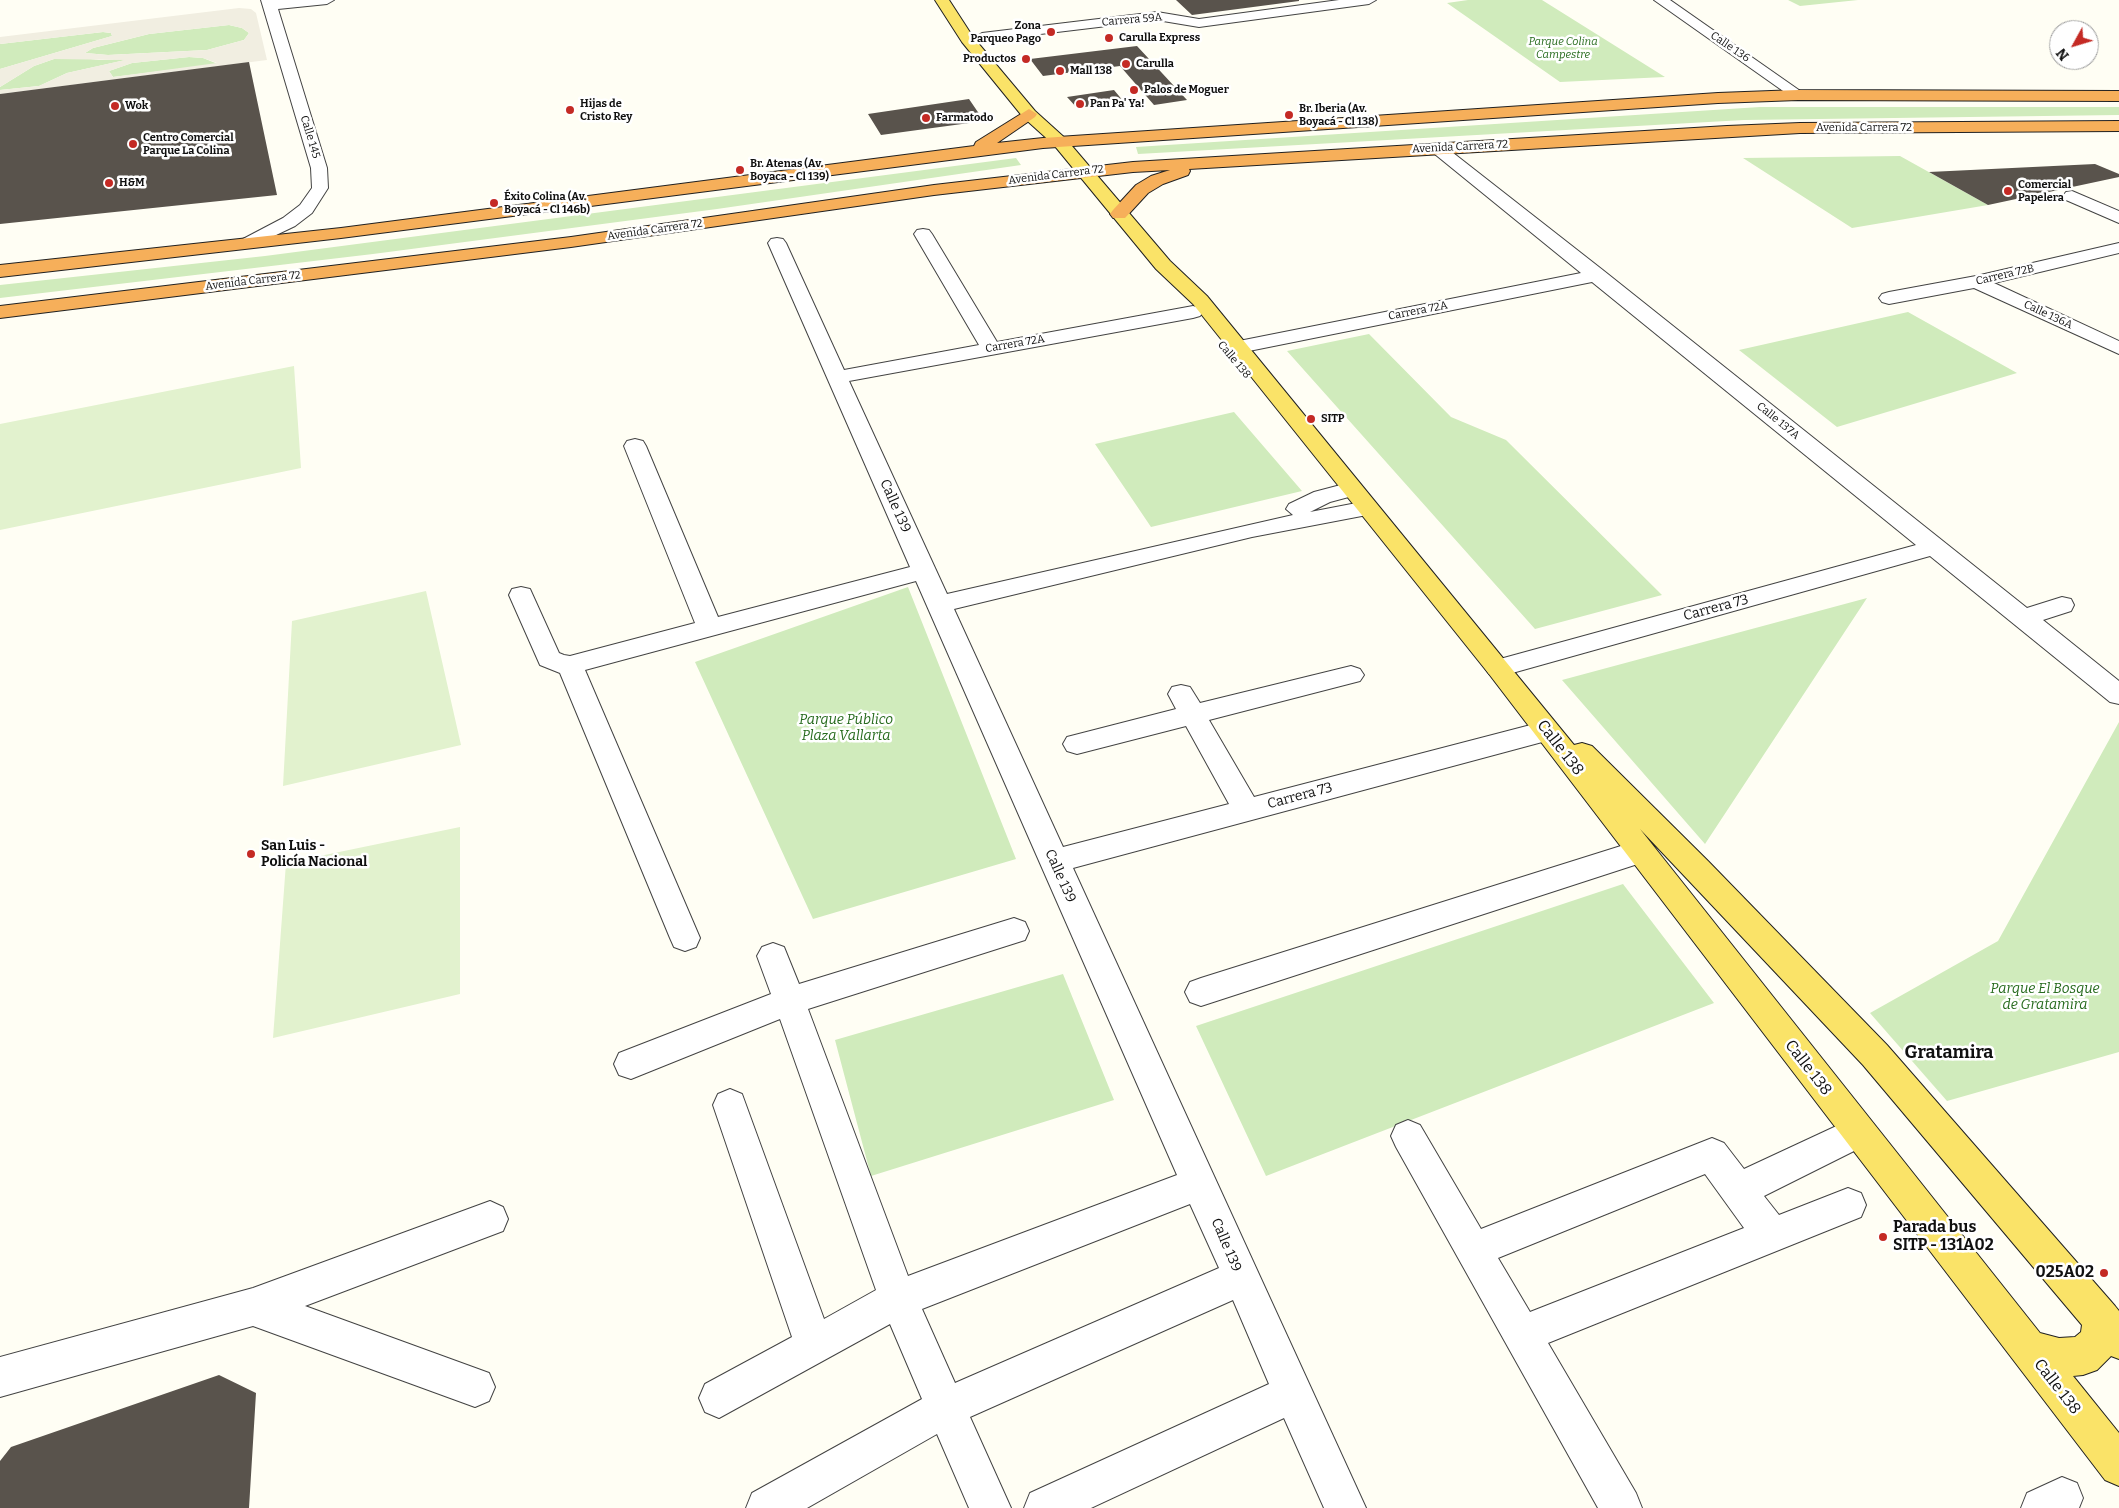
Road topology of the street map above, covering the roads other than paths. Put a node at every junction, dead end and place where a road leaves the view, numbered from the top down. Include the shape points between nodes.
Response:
1 (327, 0) edge
2 (942, 0) edge
3 (1369, 0) edge
4 (1661, 0) edge
5 (269, 3) edge
6 (982, 37) junction
7 (1798, 95) junction
8 (2119, 96) edge
9 (1029, 114) junction
10 (2117, 128) edge
11 (1060, 142) junction
12 (1437, 148) junction
13 (970, 150) junction
14 (1214, 162) junction
15 (1083, 172) junction
16 (2072, 196) dead end
17 (1119, 214) junction
18 (2119, 218) edge
19 (923, 234) dead end
20 (777, 242) dead end
21 (250, 243) junction
22 (2119, 248) edge
23 (1164, 265) junction
24 (0, 271) edge
25 (1597, 275) junction
26 (1976, 282) junction
27 (1889, 298) dead end
28 (0, 312) edge
29 (1193, 312) junction
30 (1239, 347) junction
31 (991, 348) junction
32 (2119, 348) edge
33 (837, 377) junction
34 (635, 446) dead end
35 (1316, 446) junction
36 (1352, 490) junction
37 (1367, 508) junction
38 (1252, 530) junction
39 (1935, 547) junction
40 (924, 571) junction
41 (521, 595) dead end
42 (938, 604) junction
43 (2062, 604) dead end
44 (2023, 618) junction
45 (710, 628) junction
46 (570, 665) junction
47 (1498, 668) junction
48 (1351, 675) dead end
49 (2119, 695) edge
50 (1187, 704) junction
51 (1546, 731) junction
52 (1077, 744) dead end
53 (1247, 810) junction
54 (1640, 852) junction
55 (1053, 861) junction
56 (1014, 931) dead end
57 (685, 938) dead end
58 (773, 956) dead end
59 (1201, 992) dead end
60 (789, 1001) junction
61 (631, 1064) dead end
62 (730, 1105) dead end
63 (1858, 1132) junction
64 (1408, 1136) dead end
65 (1200, 1184) junction
66 (1738, 1190) junction
67 (1848, 1206) dead end
68 (490, 1219) dead end
69 (1772, 1236) junction
70 (1473, 1250) junction
71 (1240, 1278) junction
72 (898, 1299) junction
73 (253, 1307) junction
74 (2110, 1330) edge
75 (1521, 1335) junction
76 (814, 1345) junction
77 (2028, 1350) junction
78 (0, 1377) edge
79 (475, 1387) dead end
80 (1293, 1393) junction
81 (719, 1398) dead end
82 (946, 1407) junction
83 (2119, 1466) edge
84 (767, 1508) edge
85 (990, 1508) edge
86 (1045, 1508) edge
87 (1345, 1508) edge
88 (1621, 1508) edge

1 - 5 street
2 - 6 main road, Calle 138
2 - 9 main road, Calle 138 via 967,39
3 - 6 street, Carrera 59A via 1200,23 1157,16
4 - 7 street, Calle 136
5 - 21 street, Calle 145 via 319,168 320,188 306,209
6 - 11 main road, Calle 138 via 1045,112
7 - 8 highway
7 - 11 highway via 1632,102
9 - 11 main road, Calle 138
9 - 13 highway via 1010,129
10 - 12 highway, Avenida Carrera 72 via 1800,128
11 - 13 highway
11 - 15 main road, Calle 138
12 - 14 highway, Avenida Carrera 72
12 - 25 street, Calle 137A
13 - 21 highway via 662,193
14 - 15 highway, Avenida Carrera 72
14 - 17 highway via 1157,180 1142,189
15 - 17 main road, Calle 138
15 - 28 highway, Avenida Carrera 72 via 570,242
16 - 18 street
17 - 23 main road, Calle 138
19 - 31 street
20 - 33 street, Calle 139
21 - 24 highway
22 - 26 street, Carrera 72B
23 - 29 main road, Calle 138
23 - 30 main road, Calle 138 via 1200,300
25 - 30 street, Carrera 72A
25 - 39 street, Calle 137A
26 - 27 street, Carrera 72B
26 - 32 street, Calle 136A
29 - 31 street, Carrera 72A
29 - 35 main road, Calle 138 via 1269,402
30 - 35 main road, Calle 138
31 - 33 street, Carrera 72A
33 - 40 street, Calle 139
34 - 45 street
35 - 36 main road, Calle 138
36 - 37 main road, Calle 138
36 - 38 street via 1322,497
37 - 38 street
37 - 47 main road, Calle 138
38 - 42 street
39 - 44 street, Calle 137A
39 - 47 street, Carrera 73
40 - 42 street, Calle 139
40 - 45 street
41 - 46 street via 549,659
42 - 55 street, Calle 139
43 - 44 street
44 - 49 street, Calle 137A
45 - 46 street
46 - 57 street
47 - 51 main road, Calle 138
47 - 74 main road, Calle 138 via 1698,869 1875,1055
48 - 50 street
50 - 52 street
50 - 53 street
51 - 53 street, Carrera 73
51 - 54 main road, Calle 138
53 - 55 street, Carrera 73
54 - 59 street
54 - 63 main road, Calle 138
55 - 65 street, Calle 139
56 - 60 street
58 - 60 street
60 - 61 street
60 - 72 street
62 - 76 street
63 - 66 street
63 - 77 main road, Calle 138
64 - 70 street
65 - 71 street, Calle 139
65 - 72 street
66 - 69 street
66 - 70 street via 1712,1155
67 - 69 street
68 - 73 street
69 - 75 street
70 - 75 street
71 - 80 street, Calle 139
71 - 82 street
72 - 76 street
72 - 82 street
73 - 78 street
73 - 79 street
74 - 77 main road via 2083,1356 2059,1357
75 - 88 street
76 - 81 street
77 - 83 main road, Calle 138
80 - 86 street
80 - 87 street, Calle 139
82 - 84 street
82 - 85 street

